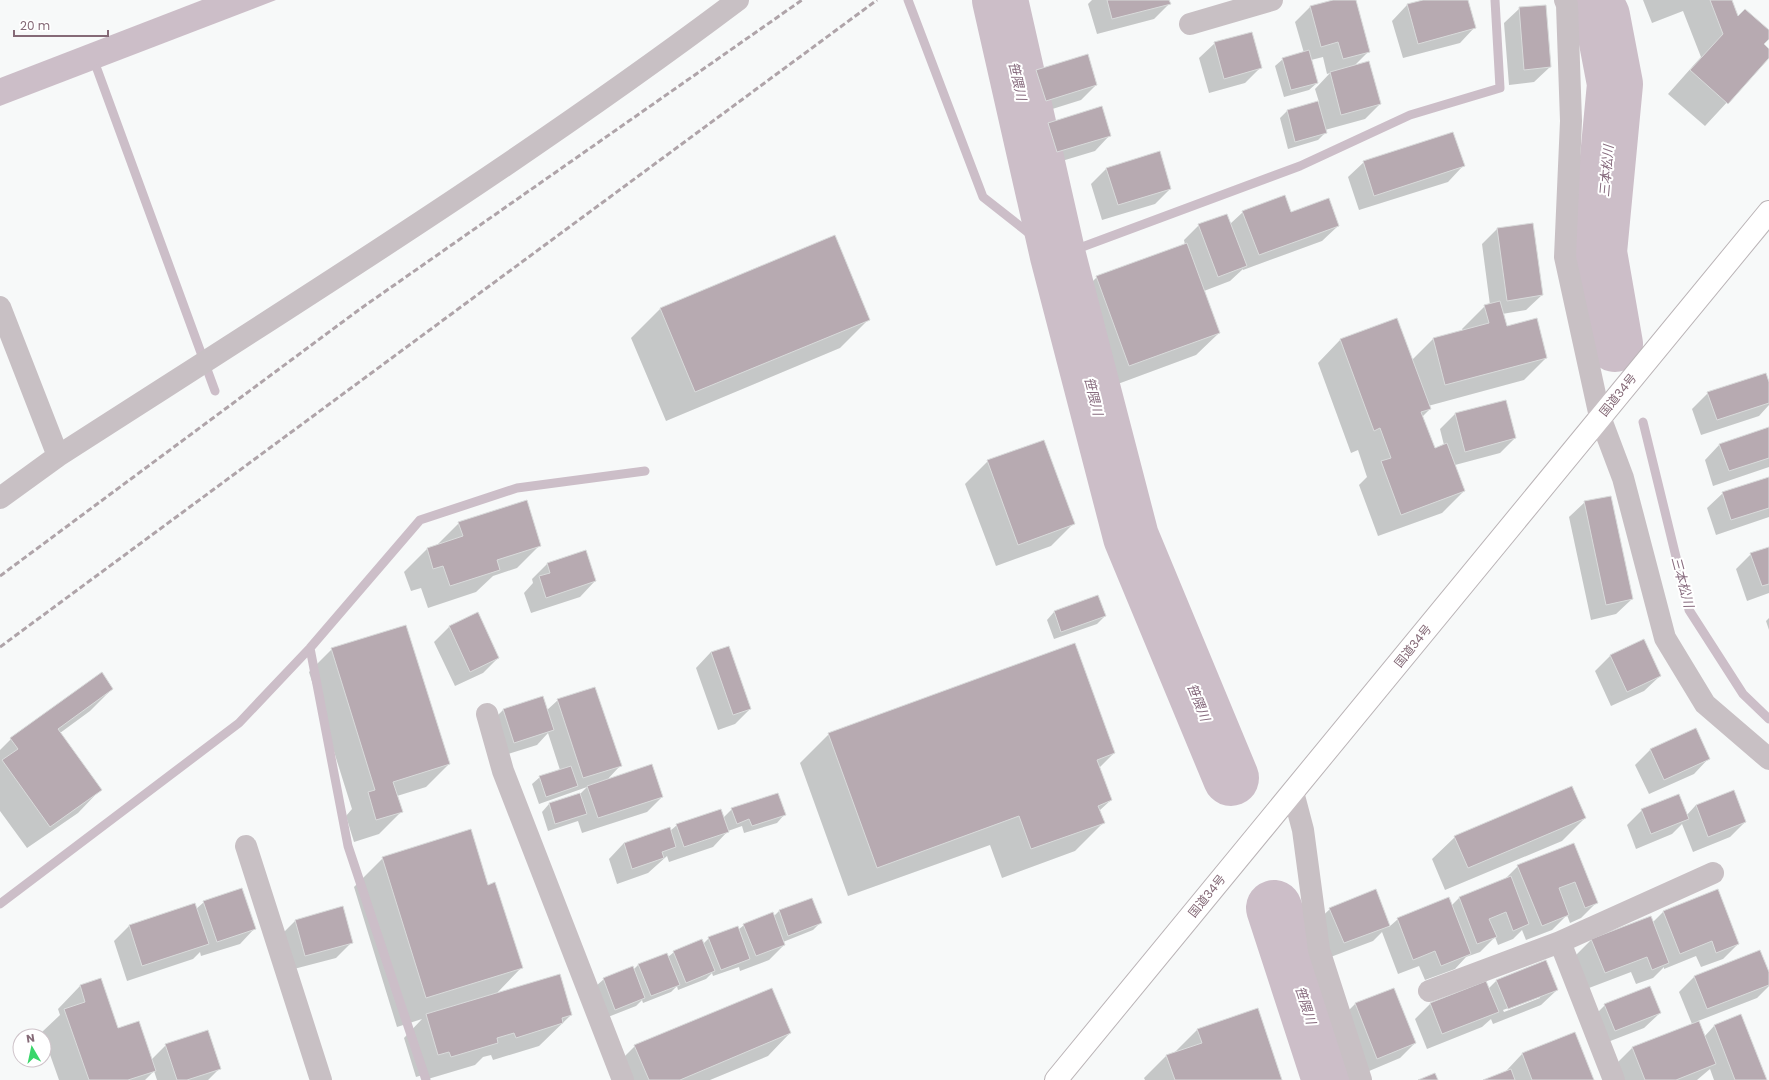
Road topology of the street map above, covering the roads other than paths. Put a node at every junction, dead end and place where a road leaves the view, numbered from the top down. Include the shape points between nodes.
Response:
1 (738, 0) edge
2 (1272, 0) edge
3 (1569, 2) edge
4 (1190, 24) dead end
5 (1769, 212) edge
6 (0, 307) edge
7 (1600, 417) junction
8 (58, 456) junction
9 (0, 498) edge
10 (487, 714) dead end
11 (1769, 759) edge
12 (1293, 792) junction
13 (246, 846) dead end
14 (1713, 873) dead end
15 (1560, 942) junction
16 (1429, 991) dead end
17 (321, 1080) edge
18 (623, 1080) edge
19 (1056, 1080) edge
20 (1361, 1080) edge
21 (1614, 1080) edge

1 - 8 street via 658,60 446,206
2 - 4 street
3 - 7 street via 1571,121 1565,257
5 - 7 highway, 国道34号
6 - 8 street
7 - 11 street via 1623,478 1665,638 1705,704
7 - 12 highway, 国道34号
8 - 9 street
10 - 18 street via 503,771
12 - 19 highway, 国道34号
12 - 20 street via 1303,830 1319,950
13 - 17 street
14 - 15 street
15 - 16 street
15 - 21 street

